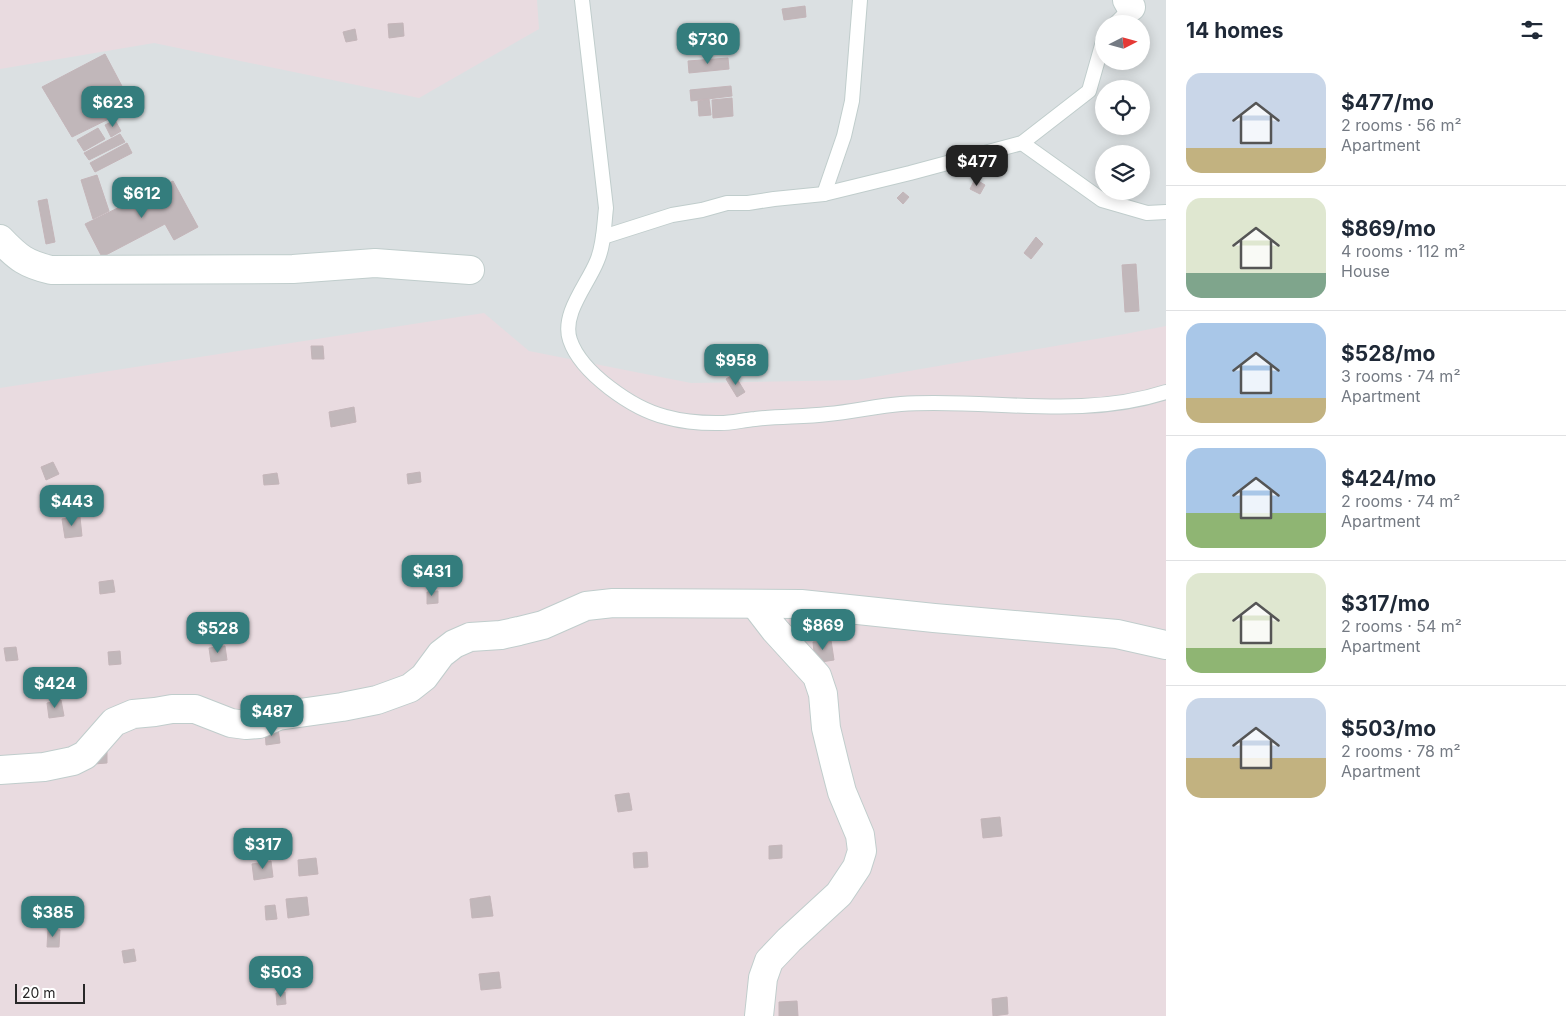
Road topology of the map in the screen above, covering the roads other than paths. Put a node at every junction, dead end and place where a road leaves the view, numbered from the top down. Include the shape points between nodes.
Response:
1 (582, 0) edge
2 (860, 0) edge
3 (1095, 70) edge
4 (1022, 143) junction
5 (824, 194) junction
6 (1166, 212) edge
7 (603, 237) junction
8 (0, 239) edge
9 (470, 270) dead end
10 (1166, 392) edge
11 (755, 604) junction
12 (1166, 645) edge
13 (0, 770) edge
14 (759, 1016) edge

1 - 7 lane via 606,208
2 - 5 lane via 852,101
3 - 4 lane via 1089,91
4 - 5 lane
4 - 6 lane via 1102,200 1147,213
5 - 7 lane via 727,203 672,215
7 - 10 lane via 598,261 568,321 569,339 579,357 605,384 631,403 666,417 717,424 900,404 1092,406
8 - 9 street via 14,254 32,265 51,270 293,269 375,263
11 - 12 street via 801,604 1117,634
11 - 13 street via 613,603 586,606 543,625 501,635 470,637 454,644 410,688 377,700 278,716 259,724 246,725 231,723 195,709 133,714 114,722 85,755 73,761
11 - 14 street via 817,676 835,766 860,835 862,851 857,867 839,894 769,961

